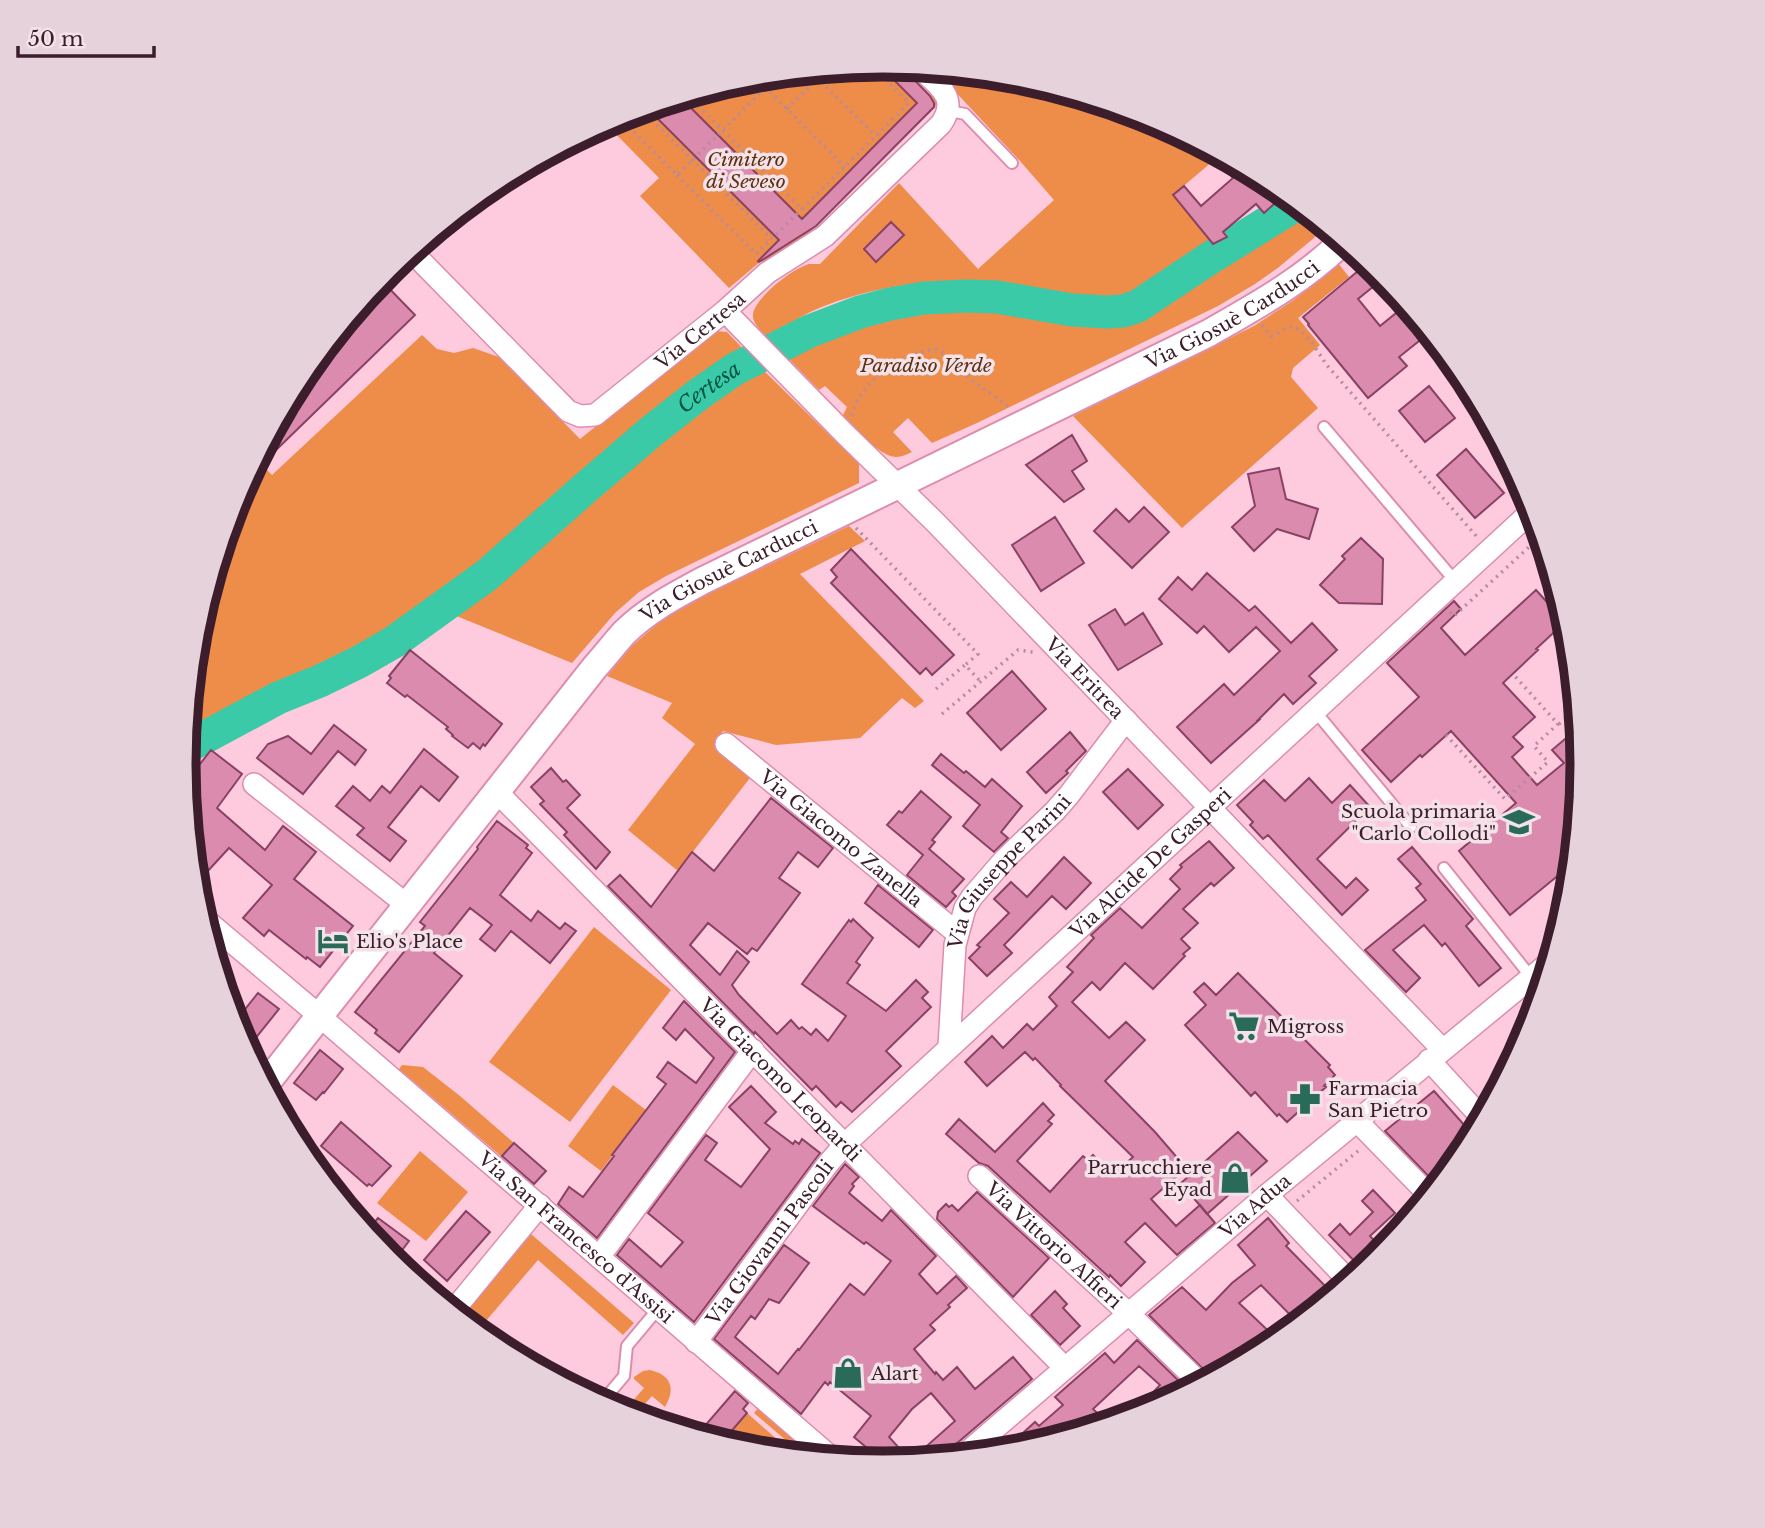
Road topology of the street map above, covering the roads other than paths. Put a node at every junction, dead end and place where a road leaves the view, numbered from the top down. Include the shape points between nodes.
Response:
1 (930, 78) edge
2 (946, 116) junction
3 (1012, 163) dead end
4 (1335, 247) edge
5 (418, 258) edge
6 (725, 311) junction
7 (1324, 426) dead end
8 (897, 486) junction
9 (1524, 518) edge
10 (1455, 581) junction
11 (1315, 710) junction
12 (1126, 720) junction
13 (726, 744) dead end
14 (254, 784) dead end
15 (497, 792) junction
16 (1210, 807) junction
17 (1411, 827) dead end
18 (1444, 867) dead end
19 (407, 905) junction
20 (216, 929) edge
21 (957, 933) junction
22 (1537, 972) edge
23 (1531, 977) junction
24 (320, 1016) junction
25 (949, 1046) junction
26 (753, 1050) junction
27 (1436, 1055) junction
28 (271, 1077) edge
29 (1476, 1110) edge
30 (1356, 1120) junction
31 (845, 1144) junction
32 (979, 1176) dead end
33 (1423, 1188) edge
34 (1267, 1195) junction
35 (540, 1205) junction
36 (599, 1257) junction
37 (1342, 1274) edge
38 (458, 1304) edge
39 (658, 1309) junction
40 (1129, 1314) junction
41 (696, 1342) junction
42 (1065, 1368) junction
43 (1193, 1376) edge
44 (609, 1394) edge
45 (976, 1444) edge
46 (820, 1448) edge

1 - 2 street via 947,97
2 - 3 lane via 965,114
2 - 6 street, Via Certesa via 825,236 767,273
4 - 8 street, Via Giosuè Carducci via 1300,278 1209,333
5 - 6 street, Via Certesa via 568,411 580,416 595,415
6 - 8 street, Via Eritrea
7 - 10 lane
8 - 12 street, Via Eritrea
8 - 15 street, Via Giosuè Carducci via 682,592 644,616 595,667
9 - 10 street, Via Alcide De Gasperi
10 - 11 street, Via Alcide De Gasperi
11 - 16 street, Via Alcide De Gasperi
11 - 17 lane
12 - 16 street, Via Eritrea
12 - 21 street, Via Giuseppe Parini via 1069,795 972,897
13 - 21 street, Via Giacomo Zanella
14 - 19 street
15 - 19 street, Via Giosuè Carducci
15 - 26 street, Via Giacomo Leopardi
16 - 25 street, Via Alcide De Gasperi
16 - 27 street, Via Eritrea
18 - 23 lane
19 - 24 street, Via Giosuè Carducci
20 - 24 street, Via San Francesco d'Assisi
21 - 25 street, Via Giuseppe Parini
22 - 23 street, Via Adua
23 - 27 street, Via Adua
24 - 28 street, Via Giosuè Carducci
24 - 35 street, Via San Francesco d'Assisi
25 - 31 street, Via Alcide De Gasperi
26 - 31 street, Via Giacomo Leopardi
26 - 36 street
27 - 29 street, Via Eritrea
27 - 30 street, Via Adua
30 - 33 street
30 - 34 street, Via Adua
31 - 41 street, Via Giovanni Pascoli
31 - 42 street, Via Giacomo Leopardi
32 - 40 street, Via Vittorio Alfieri
34 - 37 street
34 - 40 street, Via Adua
35 - 36 street, Via San Francesco d'Assisi
35 - 38 street
36 - 39 street, Via San Francesco d'Assisi
39 - 41 street, Via San Francesco d'Assisi
39 - 44 lane via 627,1346 624,1376
40 - 42 street, Via Adua
40 - 43 street, Via Vittorio Alfieri
41 - 46 street, Via San Francesco d'Assisi
42 - 45 street, Via Adua

